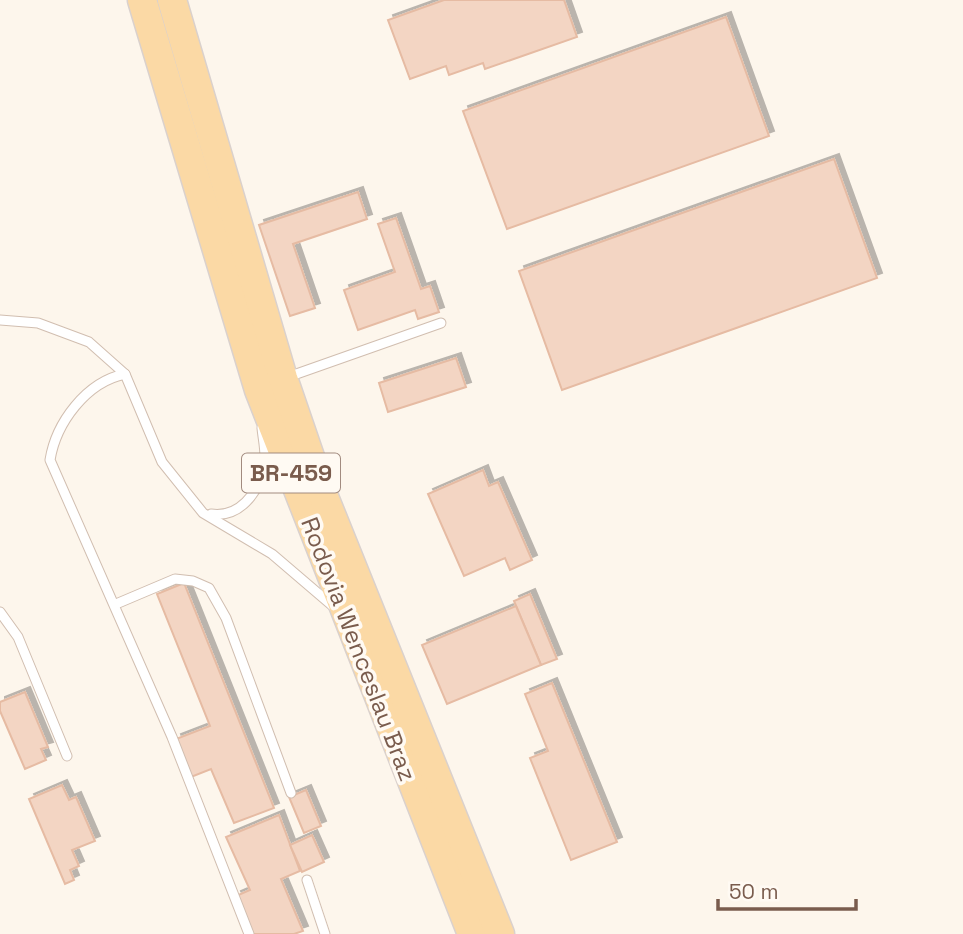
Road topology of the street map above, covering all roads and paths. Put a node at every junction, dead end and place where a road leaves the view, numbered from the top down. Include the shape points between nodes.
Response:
1 (142, 0) edge
2 (172, 0) edge
3 (0, 320) edge
4 (441, 323) dead end
5 (125, 374) junction
6 (271, 384) junction
7 (202, 513) junction
8 (116, 604) junction
9 (0, 612) edge
10 (346, 619) junction
11 (66, 756) dead end
12 (291, 793) dead end
13 (307, 880) dead end
14 (249, 934) edge
15 (325, 934) edge
16 (472, 934) edge
17 (500, 934) edge

1 - 6 main road, Rodovia Wenceslau Braz / BR-459
2 - 6 main road, Rodovia Wenceslau Braz / BR-459
3 - 5 lane via 38,323 89,342
4 - 6 lane
5 - 7 lane via 162,462
5 - 8 lane via 83,397 62,424 50,460
6 - 7 lane via 265,465 258,485 248,502 225,516
6 - 10 main road, Rodovia Wenceslau Braz / BR-459
6 - 17 main road, Rodovia Wenceslau Braz / BR-459 via 322,492
7 - 10 lane via 281,561
8 - 12 lane via 175,579 209,589 226,618
8 - 14 lane
9 - 11 lane via 18,638
10 - 16 main road, Rodovia Wenceslau Braz / BR-459
13 - 15 lane

